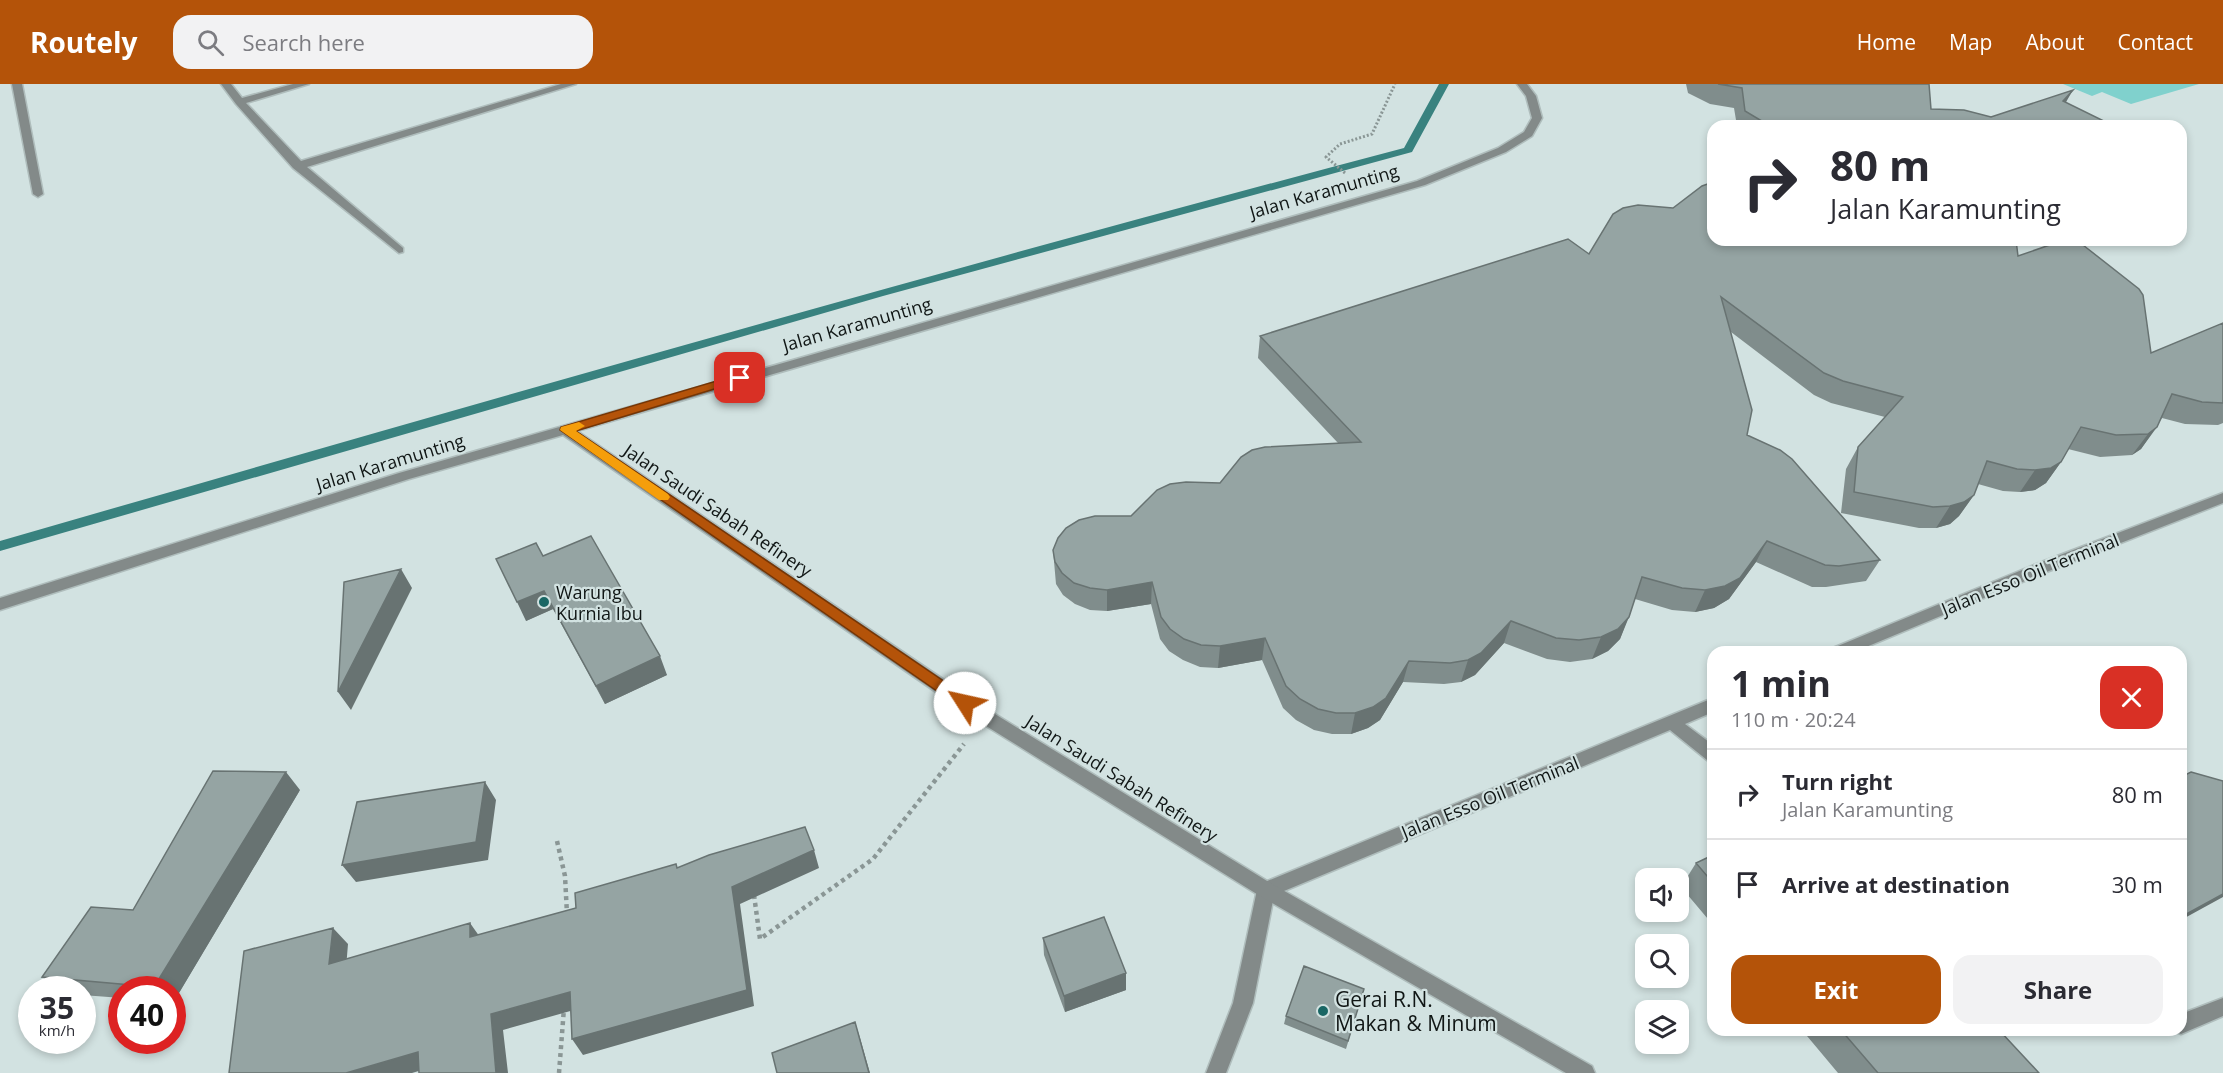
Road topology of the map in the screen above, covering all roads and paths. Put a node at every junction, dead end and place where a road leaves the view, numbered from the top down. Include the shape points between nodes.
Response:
1 (17, 84) edge
2 (226, 84) edge
3 (304, 84) edge
4 (571, 84) edge
5 (1395, 84) edge
6 (1522, 84) edge
7 (239, 102) junction
8 (297, 166) junction
9 (1350, 178) dead end
10 (39, 194) dead end
11 (399, 250) dead end
12 (566, 430) junction
13 (2223, 498) edge
14 (0, 604) edge
15 (1853, 646) edge
16 (1707, 707) edge
17 (984, 716) junction
18 (1671, 722) junction
19 (1707, 750) edge
20 (557, 841) dead end
21 (1266, 890) junction
22 (745, 898) edge
23 (567, 922) edge
24 (564, 1003) edge
25 (2223, 1006) edge
26 (2187, 1021) edge
27 (559, 1073) edge
28 (1216, 1073) edge
29 (1585, 1073) edge

1 - 10 street
2 - 7 street
3 - 7 street
4 - 8 street
5 - 9 path via 1372,134 1338,144 1327,154
6 - 12 street, Jalan Karamunting via 1531,96 1538,118 1528,134 1502,150 1421,183
7 - 8 street
8 - 11 street
12 - 14 street, Jalan Karamunting via 404,476
12 - 17 street, Jalan Saudi Sabah Refinery
13 - 15 street, Jalan Esso Oil Terminal
16 - 18 street, Jalan Esso Oil Terminal
17 - 21 street, Jalan Saudi Sabah Refinery
17 - 22 path via 873,859 760,939 755,895
18 - 19 street
18 - 21 street, Jalan Esso Oil Terminal
20 - 23 path via 565,876
21 - 28 street via 1243,1003
21 - 29 street, Jalan Saudi Sabah Refinery
24 - 27 path
25 - 26 street

